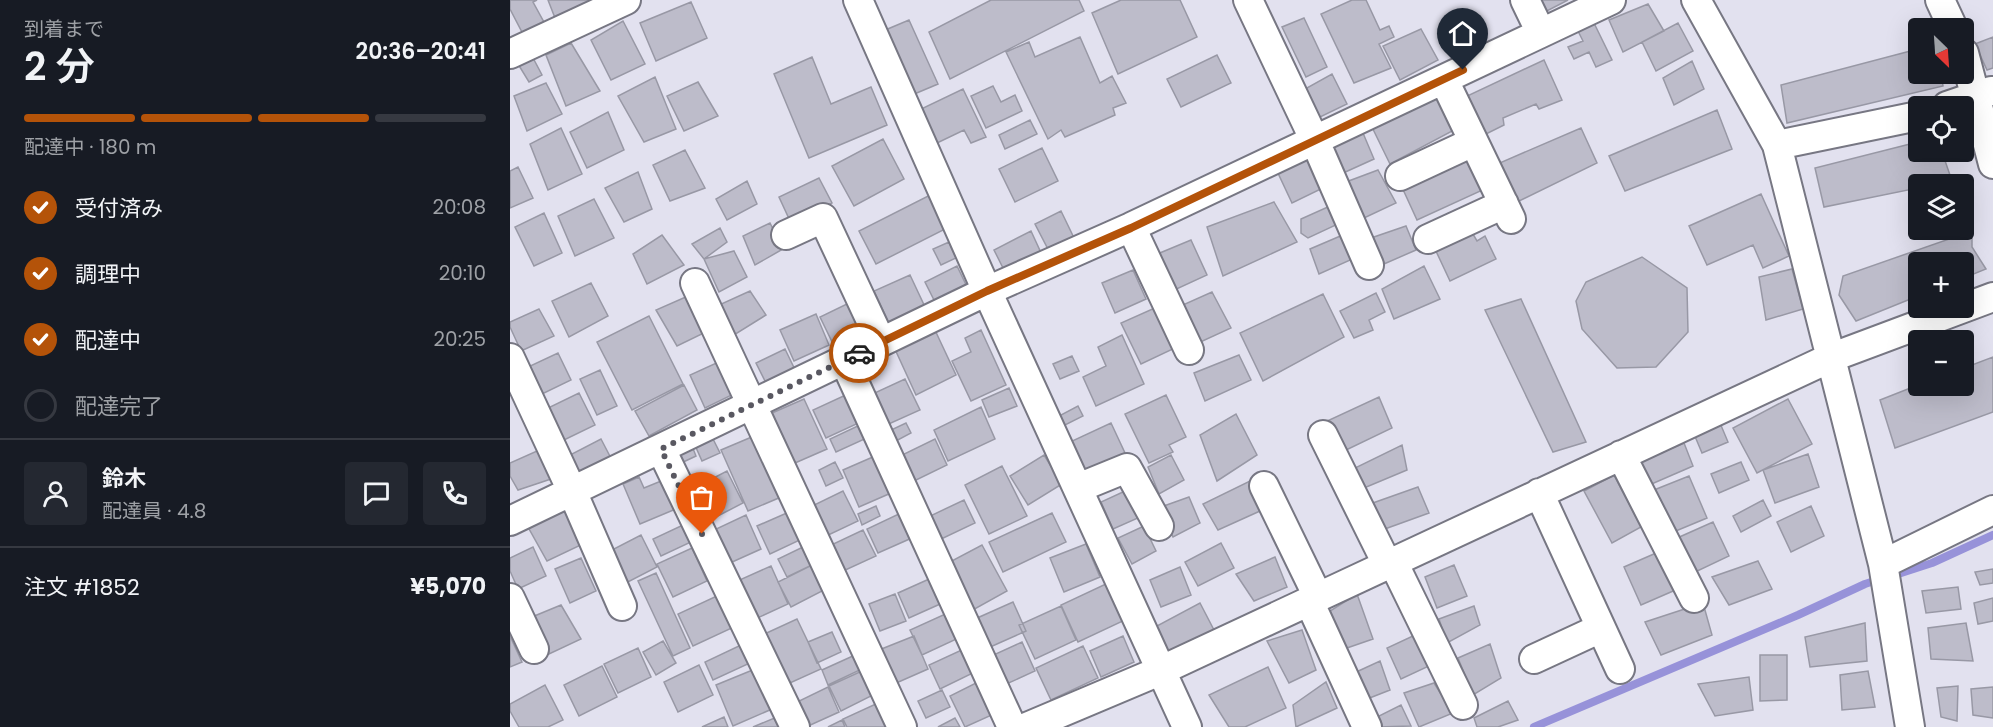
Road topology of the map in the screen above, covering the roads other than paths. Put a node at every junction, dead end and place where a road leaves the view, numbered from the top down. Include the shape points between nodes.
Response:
1 (626, 0) edge
2 (858, 0) edge
3 (1248, 0) edge
4 (1525, 0) edge
5 (1611, 0) edge
6 (1696, 0) edge
7 (1940, 0) edge
8 (1948, 18) edge
9 (1542, 33) junction
10 (510, 54) edge
11 (1974, 73) edge
12 (1444, 80) junction
13 (1984, 93) edge
14 (1908, 118) edge
15 (1315, 141) junction
16 (1473, 142) junction
17 (1777, 145) junction
18 (1993, 164) edge
19 (1400, 176) dead end
20 (1131, 228) junction
21 (786, 235) dead end
22 (1428, 239) dead end
23 (1369, 265) dead end
24 (695, 283) dead end
25 (987, 291) junction
26 (1993, 297) edge
27 (880, 342) junction
28 (1189, 350) dead end
29 (510, 358) edge
30 (1830, 358) junction
31 (844, 360) junction
32 (752, 405) junction
33 (1323, 435) dead end
34 (661, 449) junction
35 (1621, 455) junction
36 (1264, 486) dead end
37 (1078, 488) junction
38 (572, 491) junction
39 (1539, 493) junction
40 (1993, 510) edge
41 (510, 521) edge
42 (1159, 526) dead end
43 (1390, 563) junction
44 (1883, 564) junction
45 (510, 598) edge
46 (1694, 598) dead end
47 (1314, 599) junction
48 (621, 606) dead end
49 (1601, 628) junction
50 (534, 648) dead end
51 (1534, 659) dead end
52 (1620, 669) dead end
53 (1162, 670) junction
54 (1463, 705) dead end
55 (795, 727) edge
56 (902, 727) edge
57 (1012, 727) edge
58 (1027, 727) edge
59 (1187, 727) edge
60 (1367, 727) edge
61 (1910, 727) edge

1 - 10 street
2 - 25 street
3 - 15 street
4 - 9 street
5 - 9 street
6 - 17 street
7 - 8 street
9 - 12 street
11 - 13 street
12 - 15 street
12 - 16 street
13 - 18 street
14 - 17 street
15 - 20 street
15 - 23 street
16 - 19 street
16 - 22 street via 1507,212
17 - 30 street
20 - 25 street
20 - 28 street
21 - 27 street via 823,218
24 - 32 street
25 - 27 street
25 - 37 street
26 - 30 street
27 - 31 street
29 - 38 street
30 - 35 street
30 - 44 street
31 - 32 street
31 - 57 street
32 - 34 street
32 - 56 street
33 - 43 street
34 - 38 street
34 - 55 street
35 - 39 street
35 - 46 street
36 - 47 street
37 - 42 street via 1127,468
37 - 53 street
38 - 41 street
38 - 48 street
39 - 43 street
39 - 49 street
40 - 44 street
43 - 47 street
43 - 54 street
44 - 61 street
45 - 50 street
47 - 53 street
47 - 60 street
49 - 51 street
49 - 52 street
53 - 58 street
53 - 59 street

